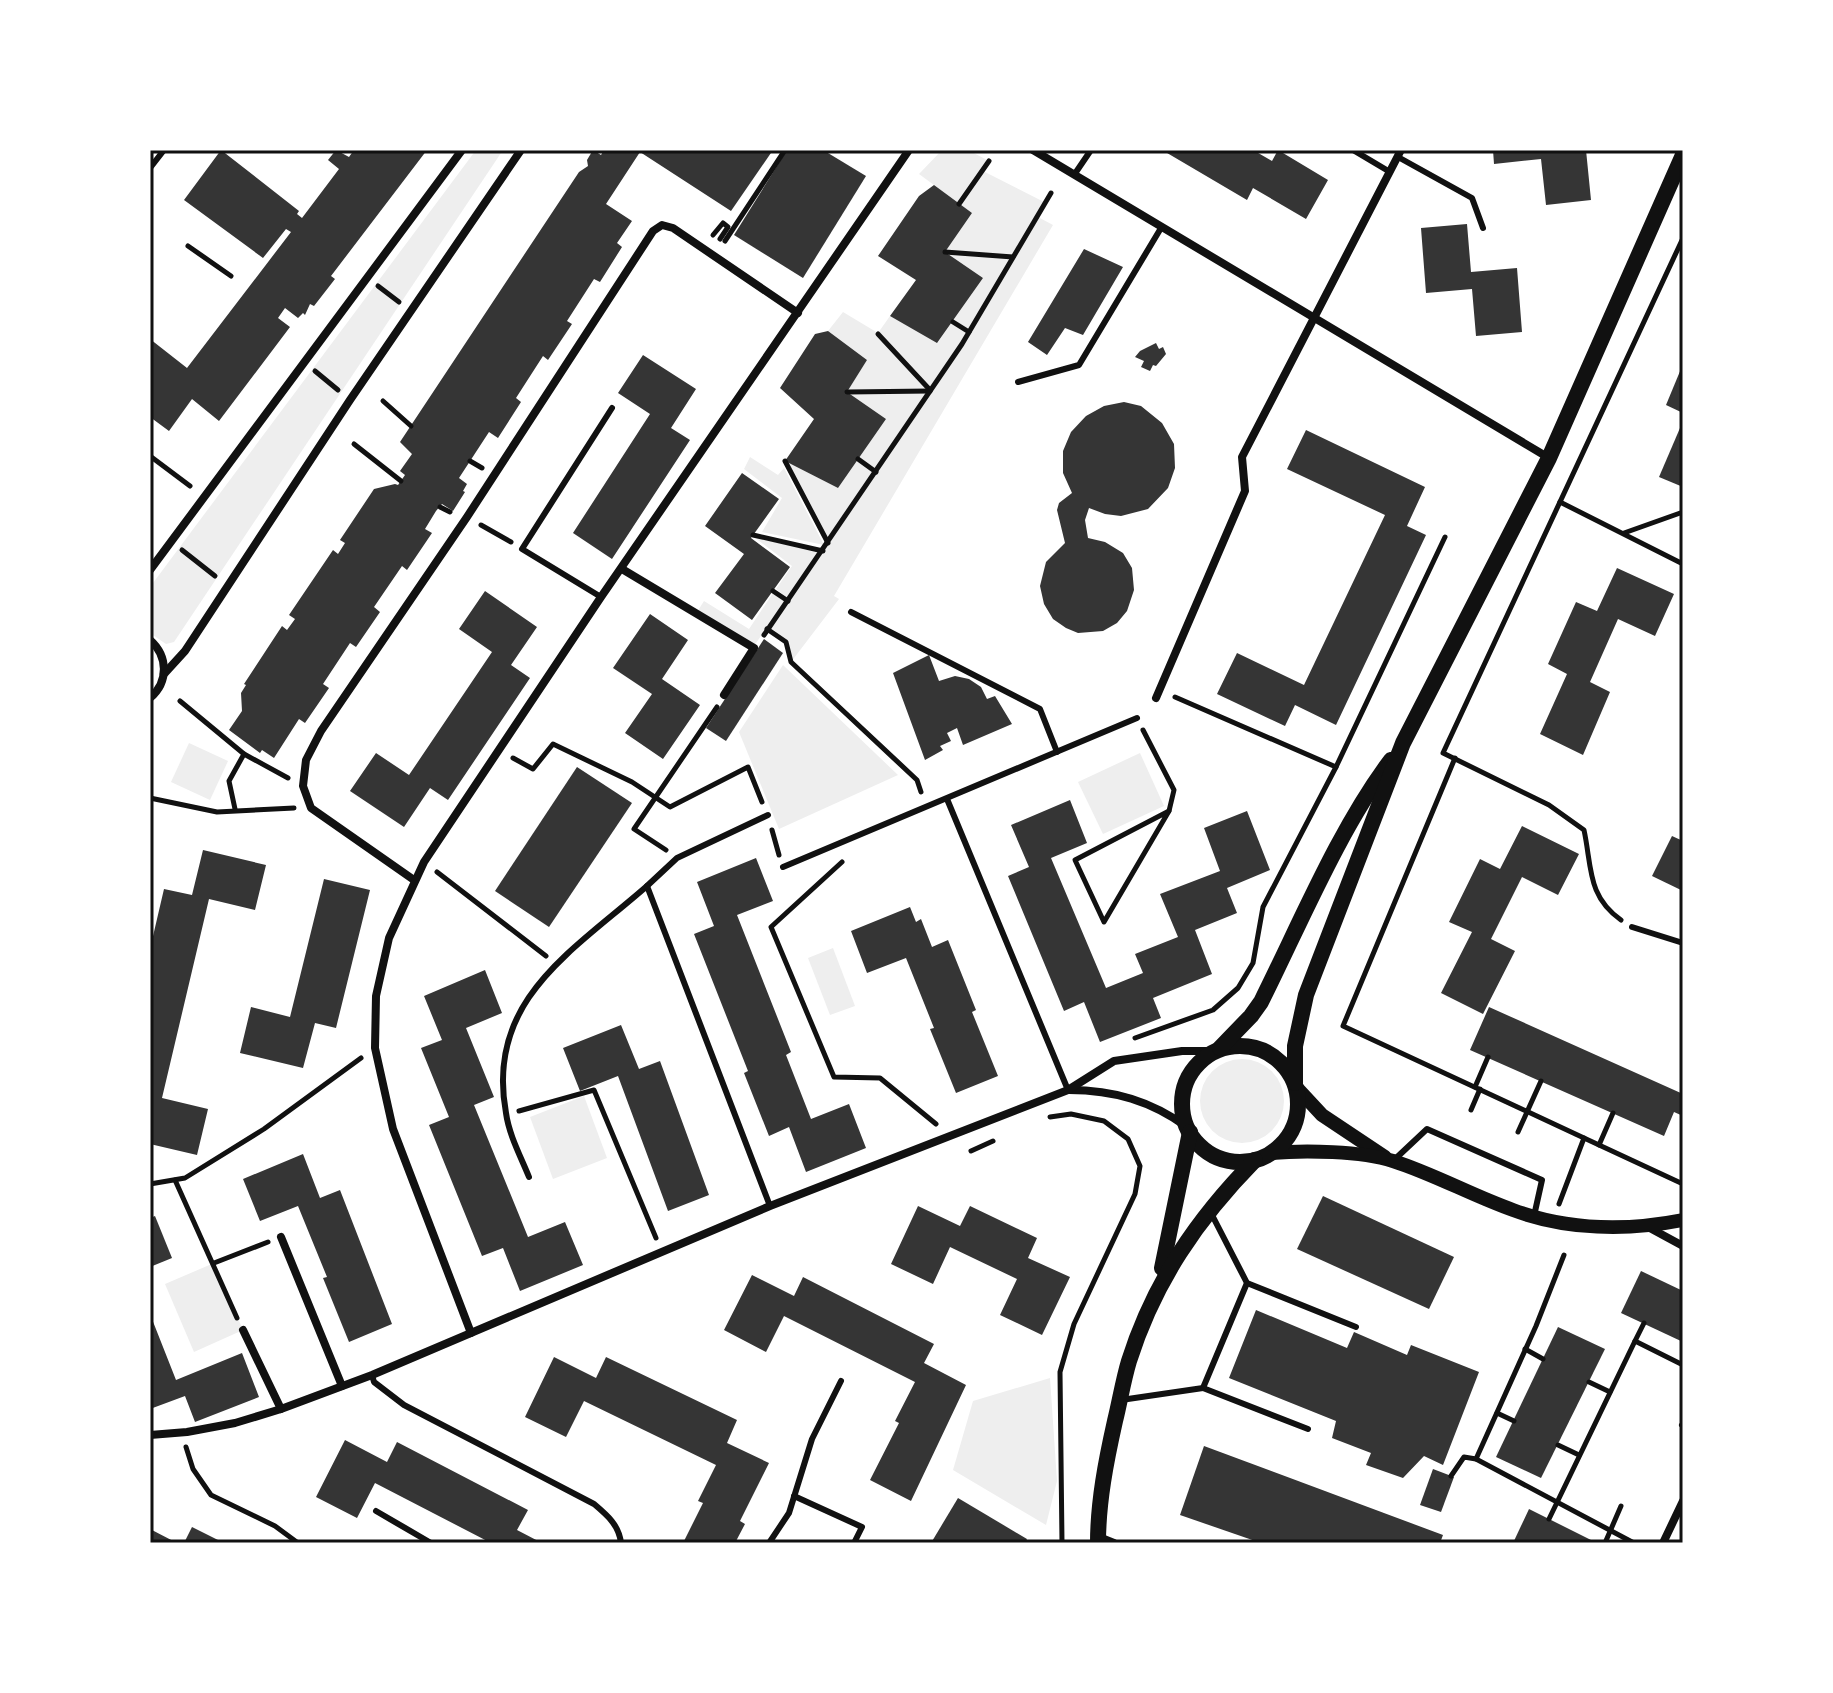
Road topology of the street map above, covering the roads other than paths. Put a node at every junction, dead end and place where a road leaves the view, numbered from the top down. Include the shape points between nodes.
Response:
1 (164, 150) edge
2 (462, 150) edge
3 (521, 150) edge
4 (909, 150) edge
5 (1033, 150) edge
6 (1091, 150) edge
7 (1353, 150) edge
8 (1400, 154) edge
9 (1683, 155) edge
10 (150, 168) edge
11 (1390, 172) junction
12 (1074, 175) junction
13 (1161, 228) junction
14 (1483, 228) dead end
15 (798, 313) junction
16 (1315, 318) junction
17 (1018, 382) dead end
18 (612, 408) dead end
19 (1549, 458) junction
20 (622, 569) junction
21 (150, 570) edge
22 (601, 597) junction
23 (851, 612) dead end
24 (150, 640) edge
25 (164, 674) junction
26 (1158, 694) road end
27 (724, 695) road end
28 (150, 698) edge
29 (1137, 718) road end
30 (1403, 743) junction
31 (1057, 752) junction
32 (947, 799) junction
33 (768, 815) road end
34 (783, 867) road end
35 (414, 880) junction
36 (647, 886) junction
37 (1632, 927) road end
38 (1683, 943) edge
39 (1216, 1050) junction
40 (1296, 1085) junction
41 (1068, 1090) junction
42 (1188, 1130) junction
43 (1271, 1153) junction
44 (1255, 1160) junction
45 (1391, 1160) junction
46 (529, 1177) dead end
47 (770, 1206) junction
48 (1209, 1210) junction
49 (1534, 1216) junction
50 (1683, 1220) edge
51 (1647, 1227) junction
52 (281, 1237) road end
53 (1683, 1246) edge
54 (1247, 1283) junction
55 (1155, 1293) junction
56 (1356, 1327) dead end
57 (243, 1330) road end
58 (471, 1333) junction
59 (372, 1375) junction
60 (841, 1381) dead end
61 (342, 1386) junction
62 (1203, 1388) junction
63 (1120, 1400) junction
64 (281, 1409) junction
65 (1308, 1429) dead end
66 (150, 1435) edge
67 (794, 1496) junction
68 (1683, 1501) edge
69 (376, 1511) dead end
70 (1104, 1541) edge
71 (431, 1543) edge
72 (621, 1543) edge
73 (769, 1543) edge
74 (854, 1543) edge
75 (1663, 1543) edge

1 - 10 lane
2 - 21 street
3 - 25 street via 185,651
4 - 15 street
5 - 12 street
6 - 12 lane
7 - 11 lane
8 - 11 street
8 - 14 lane via 1472,198
9 - 19 main road
11 - 16 street
12 - 13 street
13 - 16 street
13 - 17 lane via 1079,365
15 - 20 street
15 - 35 street via 673,228 662,225 653,231 306,760 303,786 311,808
16 - 19 street
16 - 26 street via 1242,457 1245,491
18 - 22 lane via 522,549
19 - 30 main road
20 - 22 street
20 - 27 street via 754,648
22 - 35 street
23 - 31 lane via 1040,709
24 - 25 street via 160,651
25 - 28 street
29 - 31 lane
30 - 39 main road via 1373,784 1261,1002
30 - 40 main road via 1306,995 1295,1046
31 - 32 lane
32 - 34 lane
32 - 41 lane
33 - 36 lane via 677,858
35 - 58 street via 389,938 376,996 375,1048 393,1129
36 - 46 lane via 557,964 525,1000 507,1036 506,1114
36 - 47 lane
37 - 38 lane
39 - 40 main road via 1239,1045 1261,1049 1282,1062
39 - 41 street via 1114,1061
39 - 42 main road via 1191,1072 1184,1090
40 - 43 main road via 1299,1102 1292,1131
40 - 45 street via 1322,1115
41 - 42 street via 1138,1100
41 - 47 street
42 - 44 main road via 1213,1155 1233,1162
42 - 55 main road
43 - 44 main road
43 - 45 street via 1312,1150
44 - 48 main road
45 - 49 street
45 - 49 lane via 1427,1129 1542,1180
47 - 58 street
48 - 54 lane
48 - 55 main road
49 - 51 street via 1603,1227
50 - 51 street
51 - 53 street
52 - 61 street
54 - 56 lane
54 - 62 lane
55 - 63 main road
57 - 64 street
58 - 59 street
59 - 61 street
59 - 72 lane via 404,1405 594,1504 610,1517
60 - 67 lane via 812,1439
61 - 64 street
62 - 63 lane
62 - 65 lane
63 - 70 main road via 1105,1464
64 - 66 street via 235,1423
67 - 73 lane
67 - 74 lane via 862,1527
68 - 75 street
69 - 71 lane

